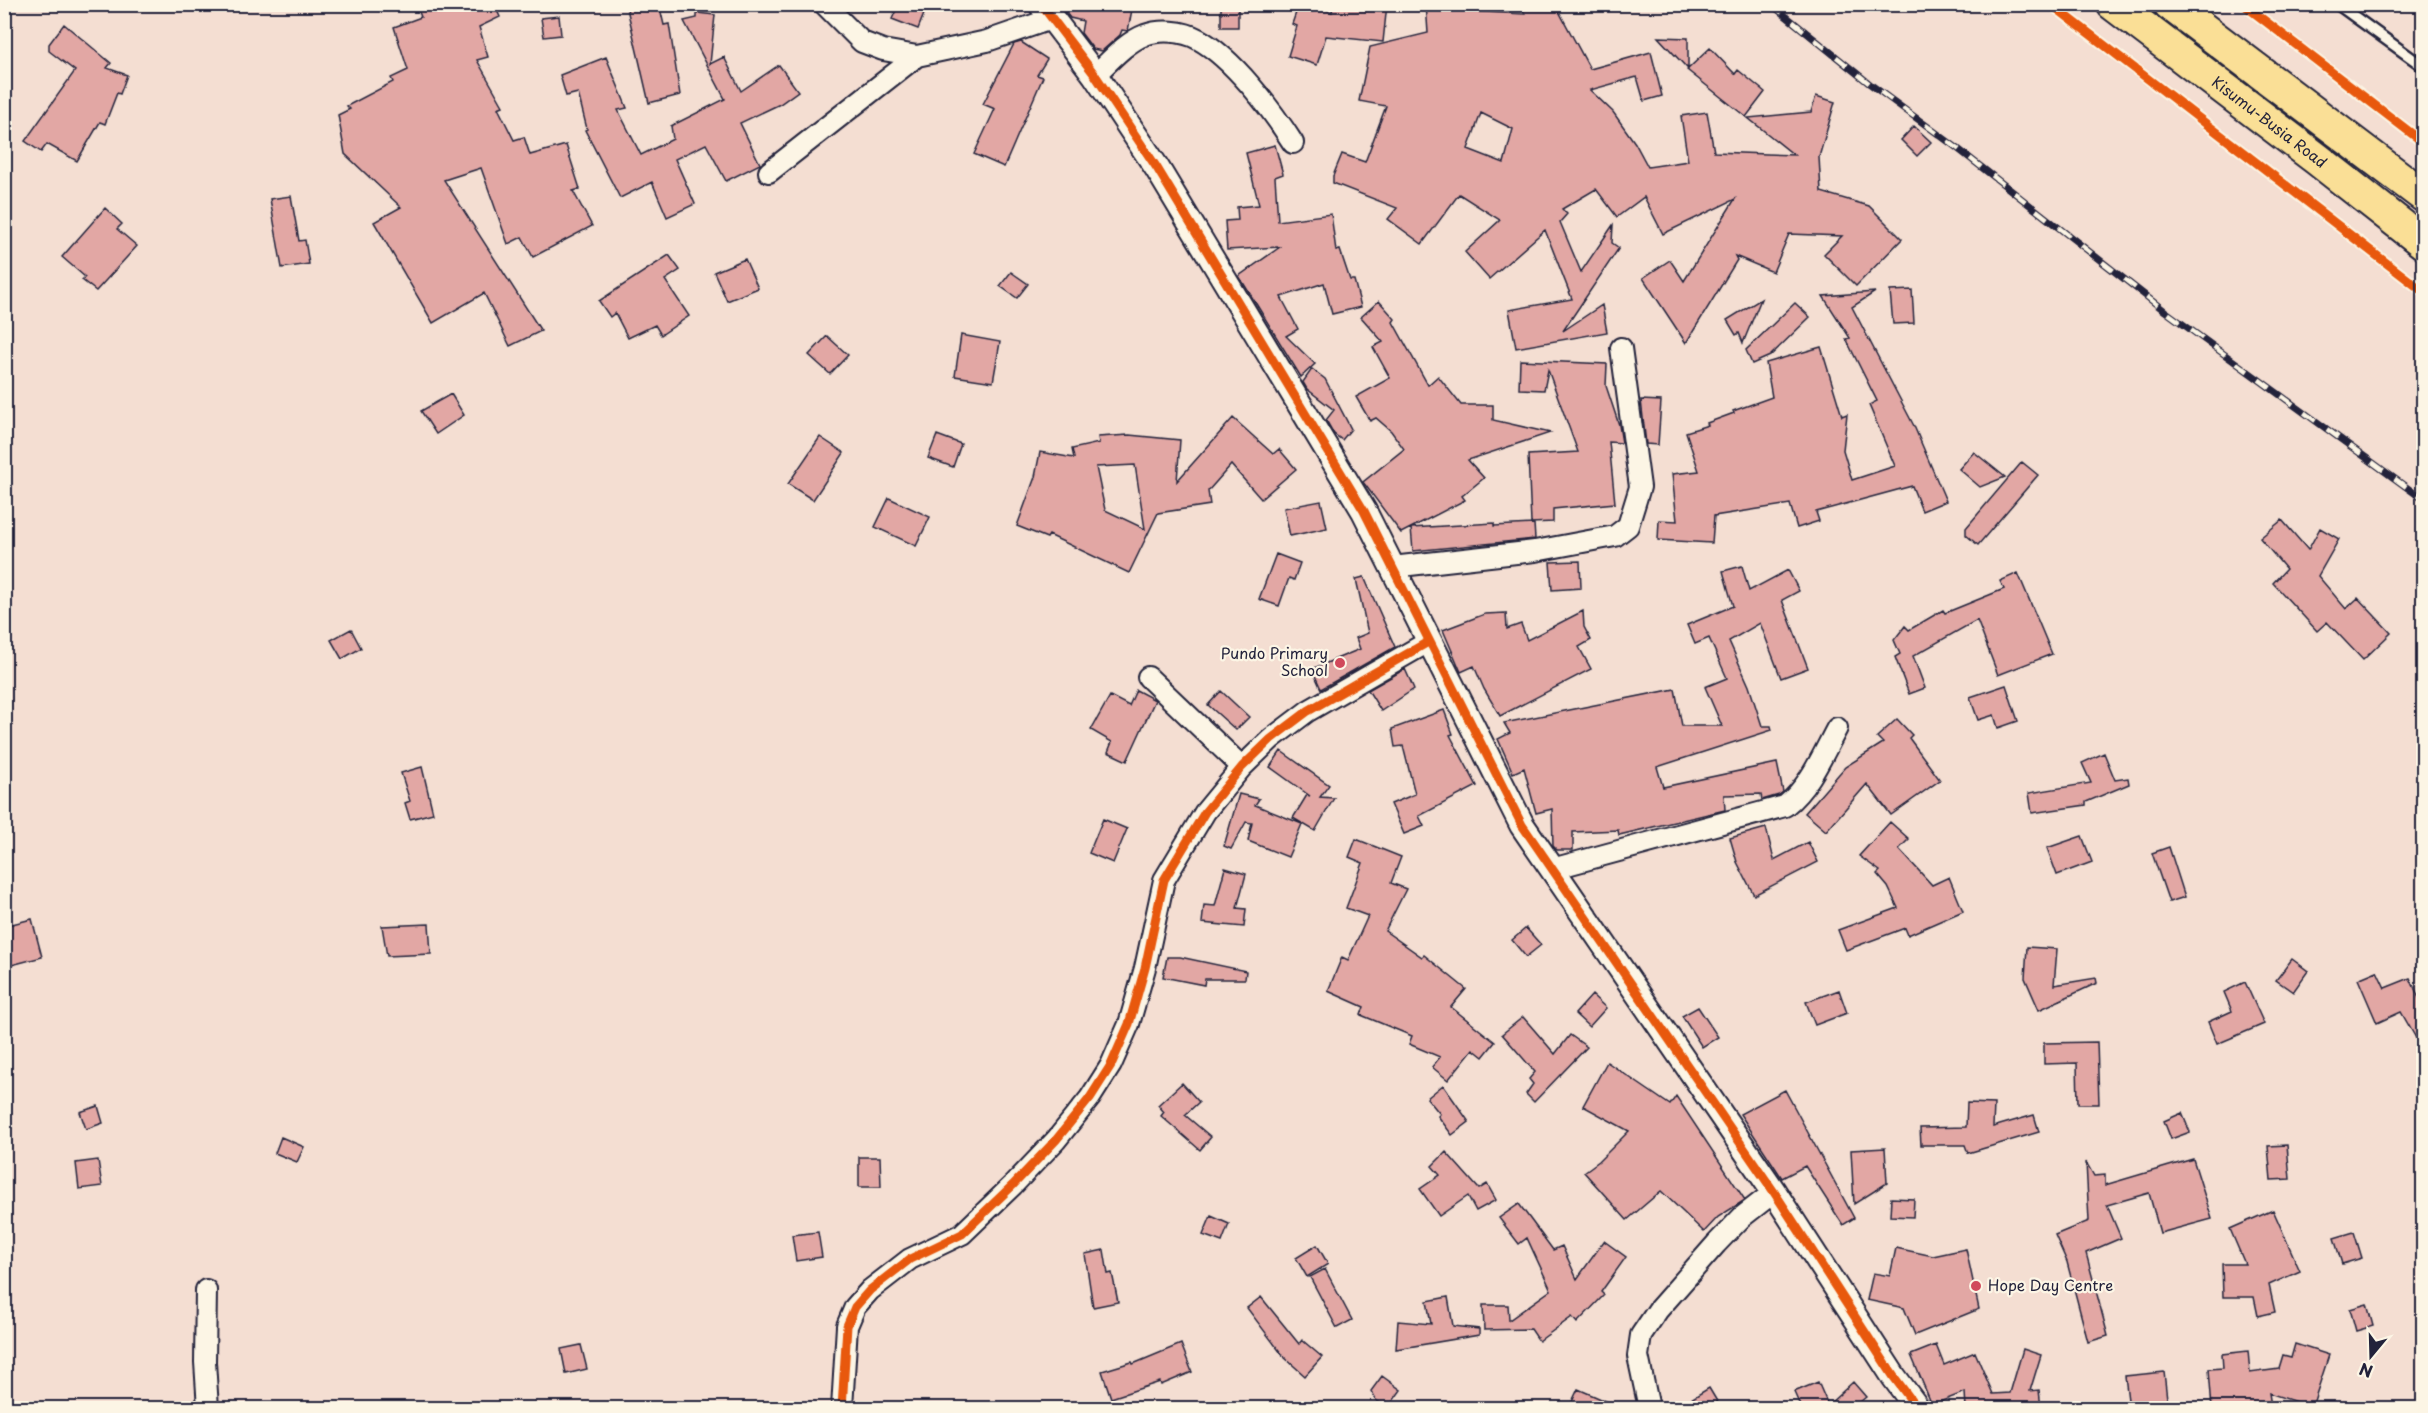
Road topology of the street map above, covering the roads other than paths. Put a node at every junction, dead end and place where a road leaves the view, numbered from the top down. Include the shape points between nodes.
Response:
1 (824, 4) edge
2 (2113, 4) edge
3 (2170, 4) edge
4 (2337, 4) edge
5 (1046, 12) edge
6 (916, 56) junction
7 (2424, 67) edge
8 (1095, 75) junction
9 (1293, 143) dead end
10 (770, 172) dead end
11 (2424, 196) edge
12 (2424, 243) edge
13 (1621, 348) dead end
14 (1392, 567) junction
15 (1428, 642) junction
16 (1148, 677) dead end
17 (1837, 728) dead end
18 (1242, 767) junction
19 (1552, 869) junction
20 (1774, 1192) junction
21 (206, 1290) dead end
22 (208, 1408) edge
23 (842, 1408) edge
24 (1649, 1408) edge
25 (1917, 1408) edge

1 - 6 street via 862,42
2 - 12 highway, Kisumu-Busia Road
3 - 11 highway
4 - 7 lane
5 - 6 street via 987,41
5 - 8 street
6 - 10 street
8 - 9 street via 1144,35 1164,31 1197,38 1228,61 1278,119
8 - 14 street via 1157,168 1364,511
13 - 14 street via 1640,487 1628,526 1616,536 1535,551
14 - 15 street
15 - 18 street via 1308,711
15 - 19 street via 1522,825
16 - 18 street
17 - 19 street via 1810,779 1785,806
18 - 23 street via 1205,812 1164,880 1130,1024 1111,1065 1056,1140 962,1234 910,1259 855,1307 848,1326
19 - 20 street
20 - 24 street via 1742,1217 1658,1310 1641,1335 1638,1356
20 - 25 street
21 - 22 street

